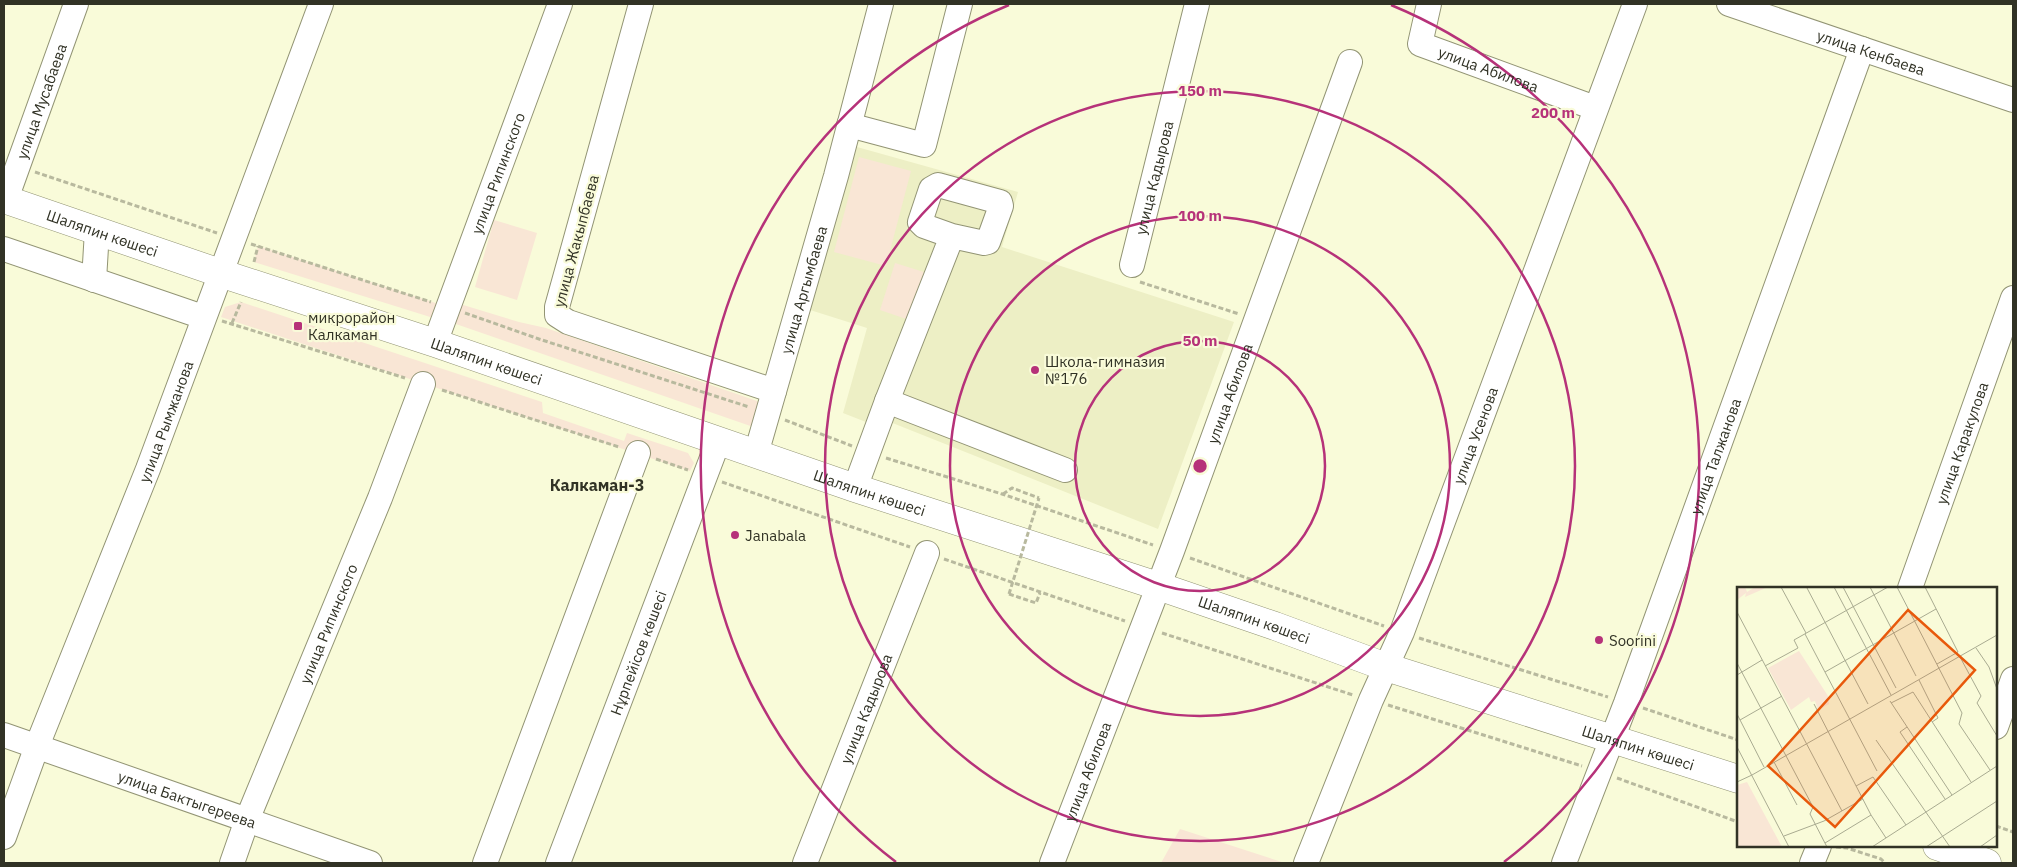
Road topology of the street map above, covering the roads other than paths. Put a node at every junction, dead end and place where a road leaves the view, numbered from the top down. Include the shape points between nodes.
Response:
1 (76, 4) edge
2 (321, 4) edge
3 (560, 4) edge
4 (641, 4) edge
5 (881, 4) edge
6 (960, 4) edge
7 (1197, 4) edge
8 (1429, 4) edge
9 (1635, 4) edge
10 (1729, 4) edge
11 (1862, 49) junction
12 (1350, 62) dead end
13 (2013, 100) edge
14 (1595, 108) junction
15 (849, 125) junction
16 (5, 199) edge
17 (97, 231) junction
18 (952, 236) dead end
19 (4, 249) edge
20 (1132, 265) road end
21 (220, 273) junction
22 (94, 280) junction
23 (2013, 298) edge
24 (203, 316) junction
25 (435, 343) junction
26 (423, 384) road end
27 (774, 391) junction
28 (887, 401) junction
29 (718, 442) junction
30 (638, 453) road end
31 (756, 454) junction
32 (1065, 470) dead end
33 (855, 488) junction
34 (927, 553) road end
35 (1158, 586) junction
36 (1910, 587) edge
37 (1386, 667) junction
38 (2013, 679) edge
39 (1997, 724) edge
40 (4, 735) edge
41 (1612, 738) junction
42 (37, 746) junction
43 (1737, 779) edge
44 (247, 820) junction
45 (4, 837) edge
46 (1947, 847) edge
47 (232, 863) edge
48 (370, 863) edge
49 (485, 863) edge
50 (558, 863) edge
51 (804, 863) edge
52 (1052, 863) edge
53 (1306, 863) edge
54 (1564, 863) edge
55 (1987, 863) edge

1 - 16 street, улица Мусабаева
2 - 21 street, улица Рымжанова
3 - 25 street, улица Рипинского
4 - 27 street, улица Жакыпбаева via 557,315 568,322
5 - 15 street, улица Аргымбаева
6 - 15 street via 924,145
7 - 20 street, улица Кадырова
8 - 14 street, улица Абилова via 1420,44
9 - 14 street, улица Усенова
10 - 11 street, улица Кенбаева
11 - 13 street, улица Кенбаева
11 - 41 street, улица Талжанова
12 - 35 street, улица Абилова
14 - 37 street, улица Усенова via 1402,632
15 - 27 street, улица Аргымбаева
16 - 17 main road, Шаляпин көшесі
17 - 21 main road, Шаляпин көшесі
17 - 22 street
18 - 28 street
19 - 22 street
21 - 24 street, улица Рымжанова
21 - 25 main road, Шаляпин көшесі
22 - 24 street
23 - 36 street, улица Каракулова
24 - 42 street, улица Рымжанова via 148,469
25 - 29 main road, Шаляпин көшесі
26 - 44 street, улица Рипинского via 380,498
27 - 31 street, улица Аргымбаева
28 - 32 street
28 - 33 street
29 - 31 main road, Шаляпин көшесі
29 - 50 street, Нұрпейісов көшесі
30 - 49 street
31 - 33 main road, Шаляпин көшесі
33 - 35 main road, Шаляпин көшесі
34 - 51 street, улица Кадырова
35 - 37 main road, Шаляпин көшесі
35 - 52 street, улица Абилова
37 - 41 main road, Шаляпин көшесі
37 - 53 street, улица Усенова
38 - 39 street
40 - 42 street, улица Бактыгереева
41 - 43 main road, Шаляпин көшесі
41 - 54 street, улица Талжанова
42 - 44 street, улица Бактыгереева
42 - 45 street, улица Рымжанова
44 - 47 street, улица Рипинского
44 - 48 street, улица Бактыгереева
46 - 55 main road

